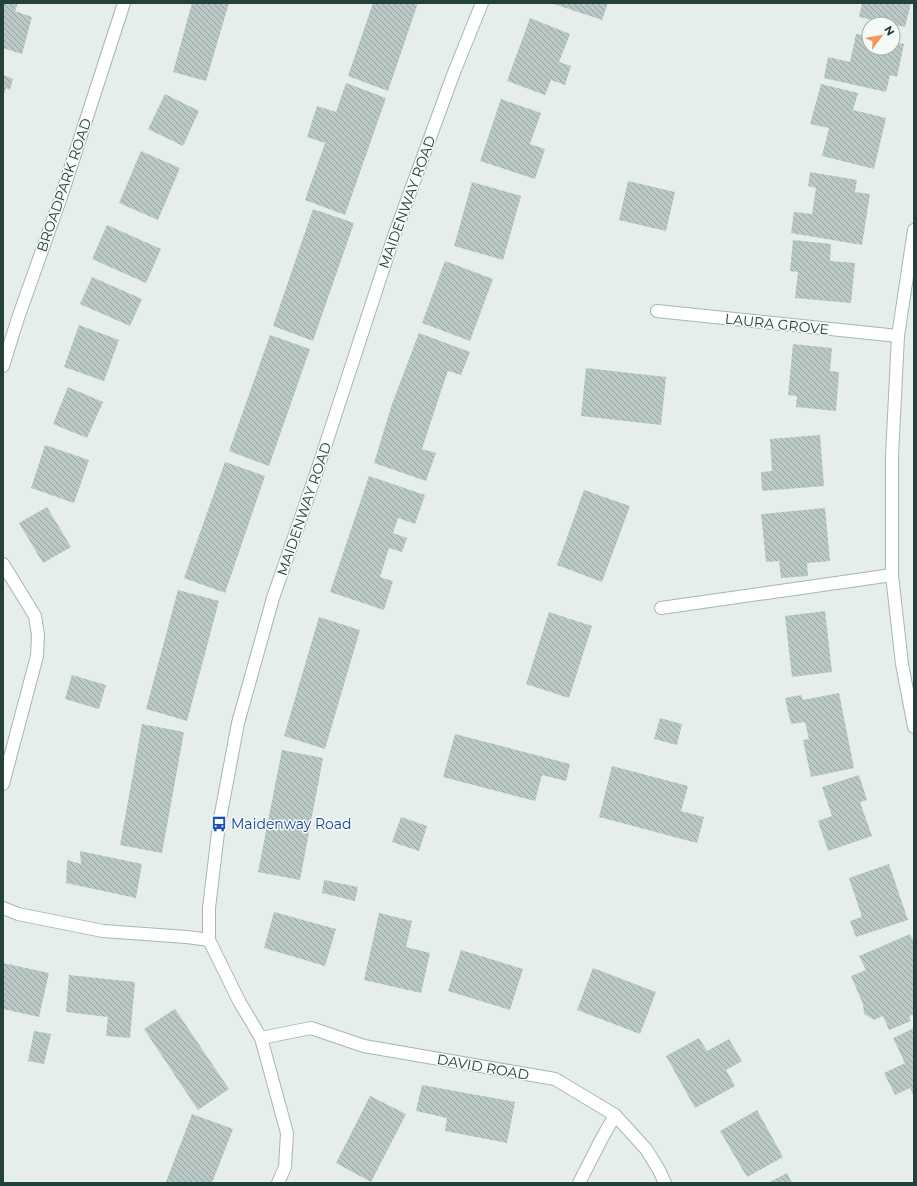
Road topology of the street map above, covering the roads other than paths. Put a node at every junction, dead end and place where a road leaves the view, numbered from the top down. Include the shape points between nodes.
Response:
1 (124, 3) edge
2 (482, 3) edge
3 (914, 230) edge
4 (657, 311) dead end
5 (898, 336) junction
6 (3, 366) edge
7 (3, 564) edge
8 (892, 575) junction
9 (661, 608) dead end
10 (914, 727) edge
11 (3, 784) edge
12 (3, 908) edge
13 (209, 940) junction
14 (262, 1038) junction
15 (615, 1115) junction
16 (278, 1183) edge
17 (579, 1183) edge
18 (665, 1183) edge

1 - 6 street, BROADPARK ROAD
2 - 13 street, MAIDENWAY ROAD via 394,236 273,598 238,723 220,817 209,908
3 - 5 street
4 - 5 street, LAURA GROVE
5 - 8 street via 892,456
7 - 11 street via 35,616 38,636 37,656
8 - 9 street
8 - 10 street via 902,664
12 - 13 street via 18,914 103,930
13 - 14 street, MAIDENWAY ROAD via 239,1001
14 - 15 street, DAVID ROAD via 311,1028 364,1046 555,1079
14 - 16 street, MAIDENWAY ROAD via 287,1133 285,1167
15 - 17 street
15 - 18 street, DAVID ROAD via 646,1149

